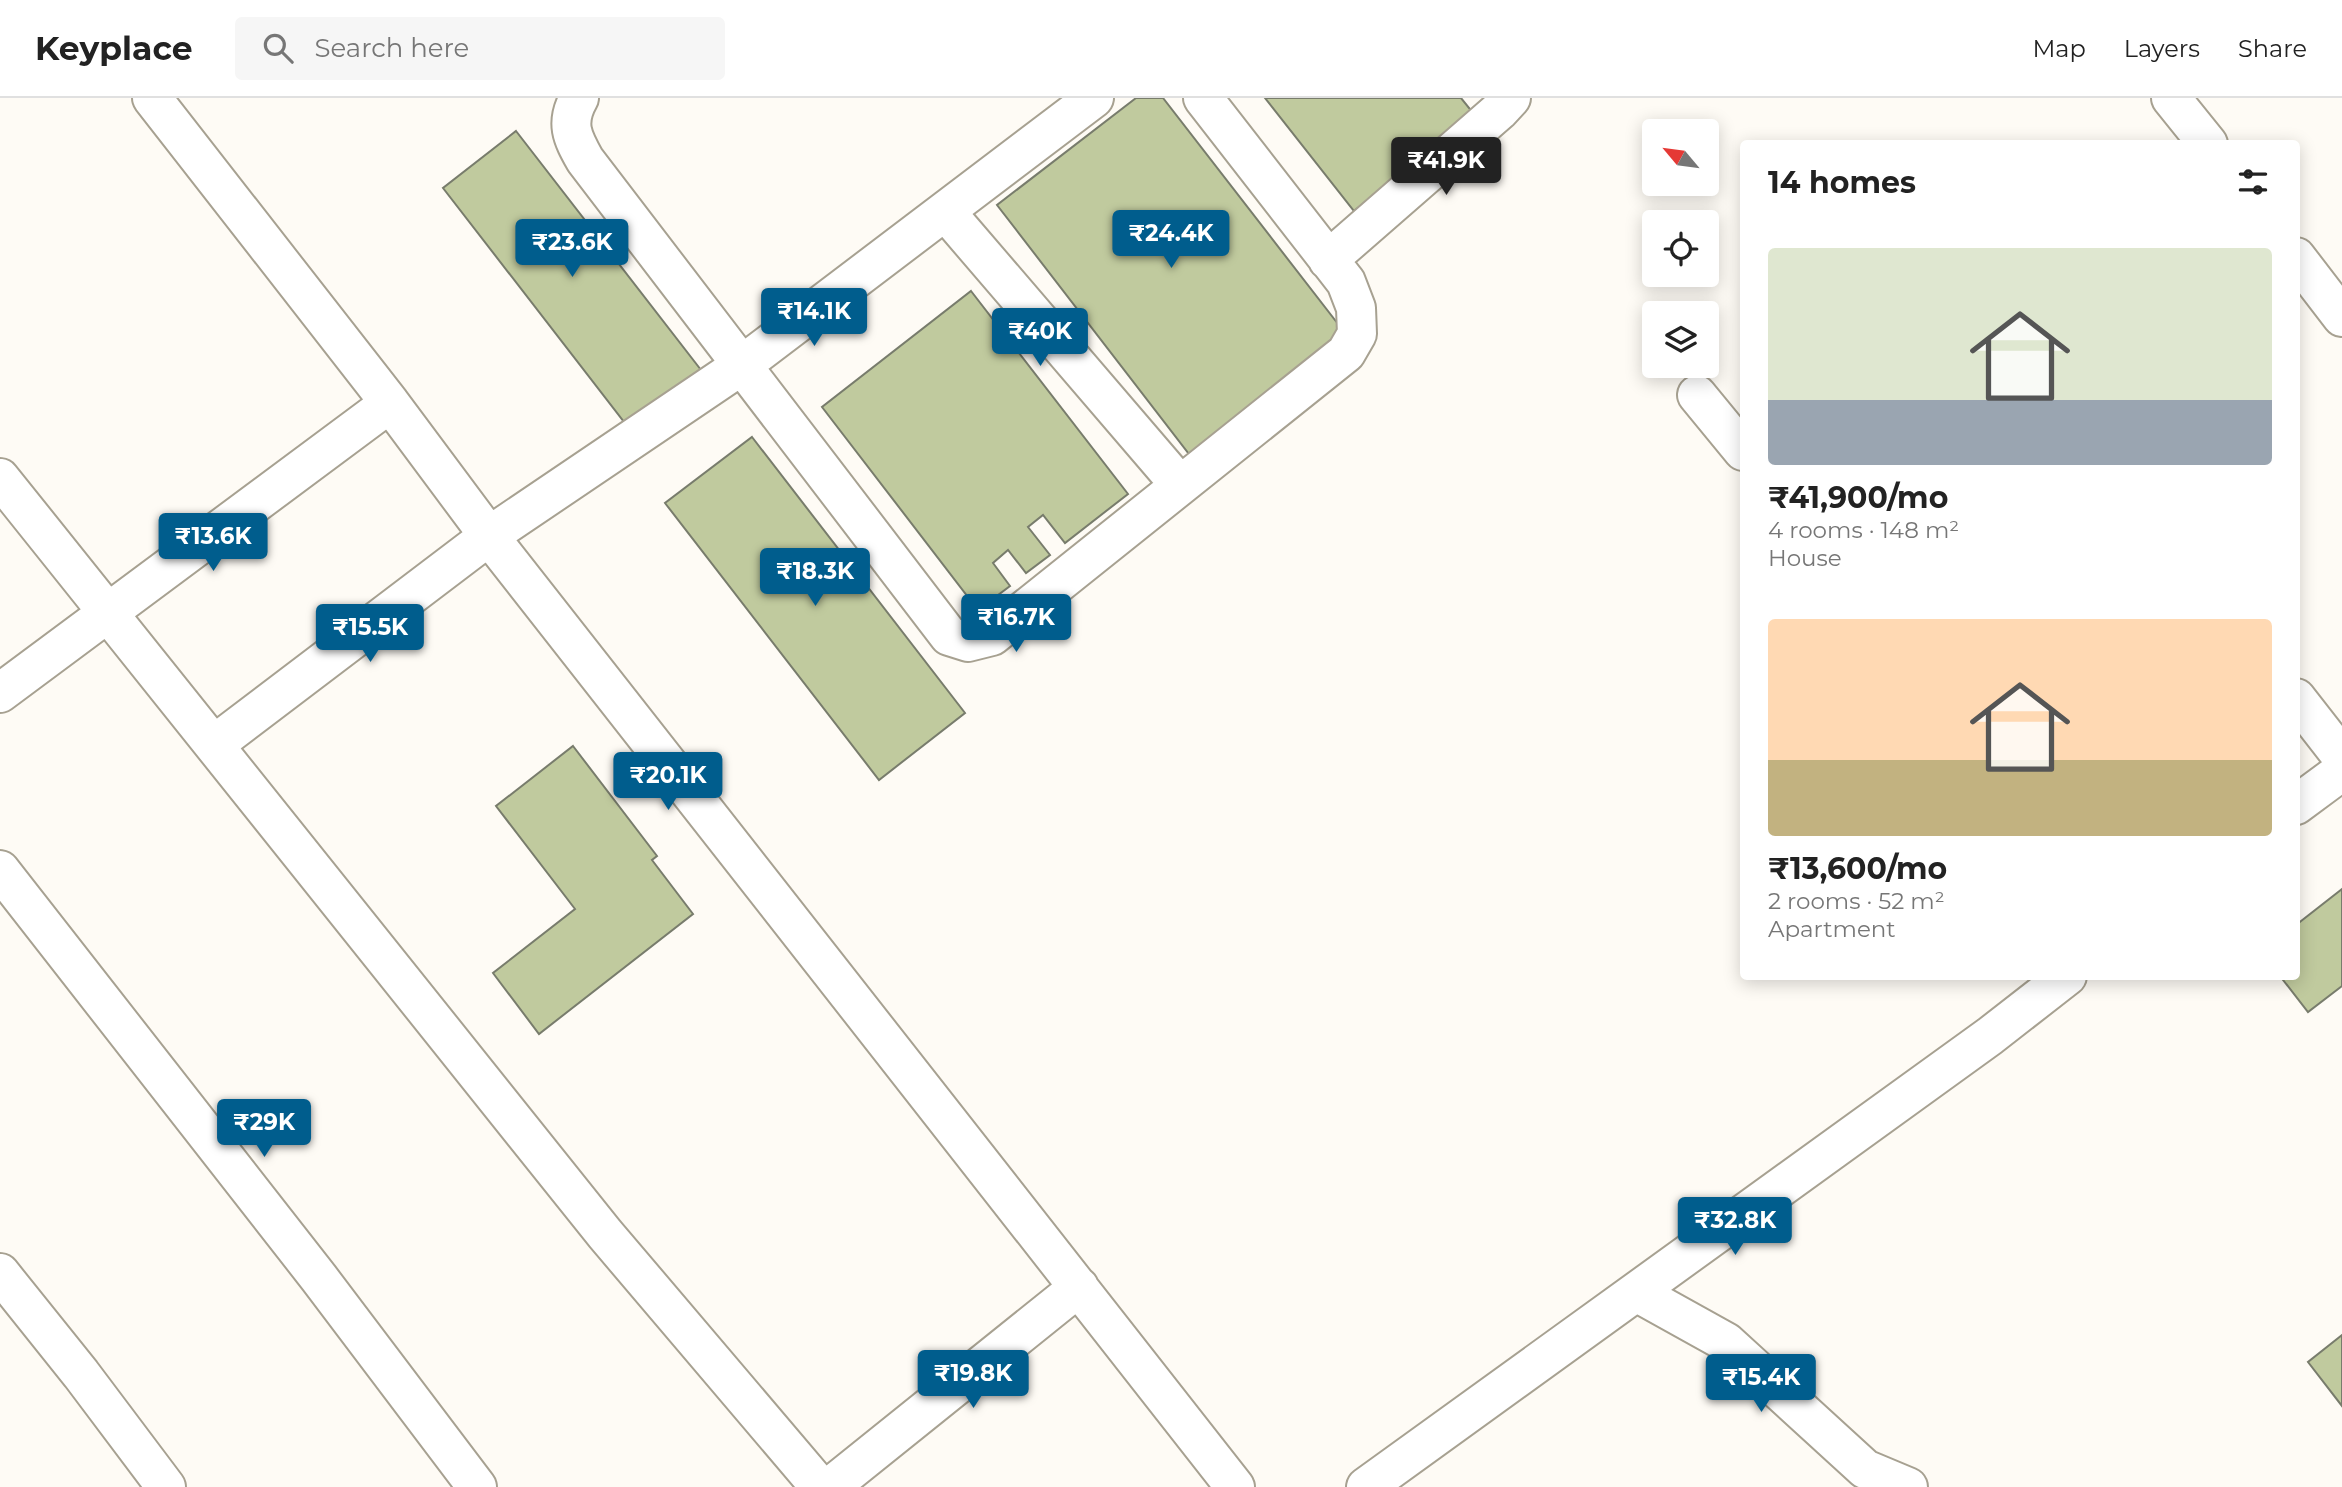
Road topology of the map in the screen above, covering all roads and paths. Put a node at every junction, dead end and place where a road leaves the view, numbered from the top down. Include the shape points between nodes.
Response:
1 (152, 98) edge
2 (579, 98) edge
3 (1094, 98) edge
4 (1203, 98) edge
5 (1511, 98) edge
6 (2171, 98) edge
7 (2205, 140) edge
8 (945, 211) junction
9 (1328, 260) junction
10 (2300, 262) edge
11 (2342, 317) edge
12 (742, 365) junction
13 (1697, 395) dead end
14 (390, 403) junction
15 (1740, 447) edge
16 (0, 478) edge
17 (1180, 485) junction
18 (489, 536) junction
19 (109, 613) junction
20 (0, 692) edge
21 (2300, 703) edge
22 (215, 744) junction
23 (2342, 757) edge
24 (2342, 771) edge
25 (2300, 802) edge
26 (0, 870) edge
27 (2062, 980) edge
28 (0, 1273) edge
29 (1079, 1287) junction
30 (1636, 1292) junction
31 (166, 1487) edge
32 (477, 1487) edge
33 (820, 1487) edge
34 (830, 1487) edge
35 (1235, 1487) edge
36 (1366, 1487) edge
37 (1908, 1487) edge

1 - 14 street
2 - 12 street via 571,111 572,138 585,160
3 - 8 street
4 - 9 street
5 - 9 street
6 - 7 street
8 - 12 street
8 - 17 street
9 - 17 street via 1346,282 1356,308 1357,334 1346,353
10 - 11 street
12 - 17 street via 949,636 968,642 992,636
12 - 18 street
13 - 15 street
14 - 18 street
14 - 19 street
16 - 19 street
18 - 22 street
18 - 29 street
19 - 20 street
19 - 22 street
21 - 23 street
22 - 33 street via 605,1234
24 - 25 street
26 - 32 street
27 - 30 street
28 - 31 street
29 - 34 street
29 - 35 street
30 - 36 street
30 - 37 street via 1726,1342 1865,1469

